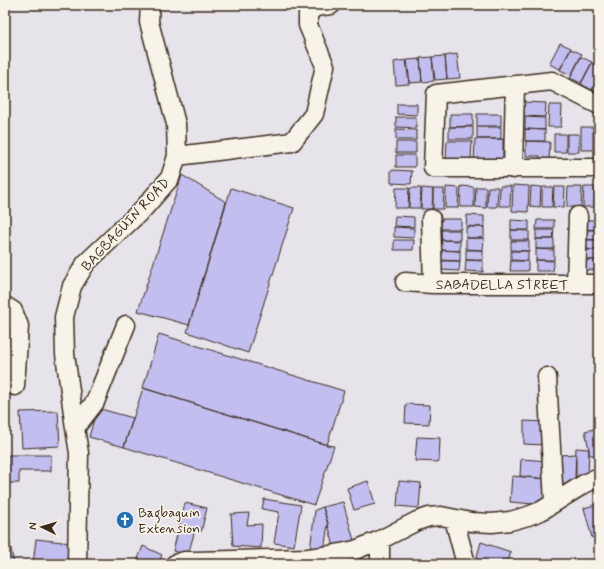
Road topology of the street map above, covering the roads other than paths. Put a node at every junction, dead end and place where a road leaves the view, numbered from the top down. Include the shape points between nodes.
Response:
1 (150, 5) edge
2 (331, 5) edge
3 (515, 84) junction
4 (599, 105) edge
5 (177, 156) junction
6 (599, 168) edge
7 (513, 169) junction
8 (578, 216) dead end
9 (431, 219) dead end
10 (405, 282) dead end
11 (433, 284) junction
12 (576, 284) junction
13 (599, 284) edge
14 (5, 306) edge
15 (126, 325) dead end
16 (548, 377) dead end
17 (15, 386) dead end
18 (75, 428) junction
19 (599, 476) edge
20 (554, 502) junction
21 (454, 518) junction
22 (380, 540) junction
23 (77, 564) edge
24 (175, 564) edge
25 (380, 564) edge
26 (466, 564) edge

1 - 5 street, BAGBAGUIN ROAD via 149,22 176,124
2 - 5 street via 315,7 308,14 308,24 325,66 314,114 292,142
3 - 4 street via 552,81
3 - 7 street
3 - 7 street via 436,94 433,168
5 - 18 street, BAGBAGUIN ROAD via 170,178 143,209 86,263 72,286 64,317 65,354
6 - 7 street
8 - 12 street
9 - 11 street
10 - 11 street, SABADELLA STREET
11 - 12 street, SABADELLA STREET
12 - 13 street, SABADELLA STREET
14 - 17 street via 14,311 19,326
15 - 18 street via 95,402
16 - 20 street
18 - 23 street, BAGBAGUIN ROAD via 79,453
19 - 20 street
20 - 21 street via 541,511 510,521 471,522
21 - 22 street via 429,517
21 - 26 street
22 - 24 street via 355,550 308,558 184,561
22 - 25 street

